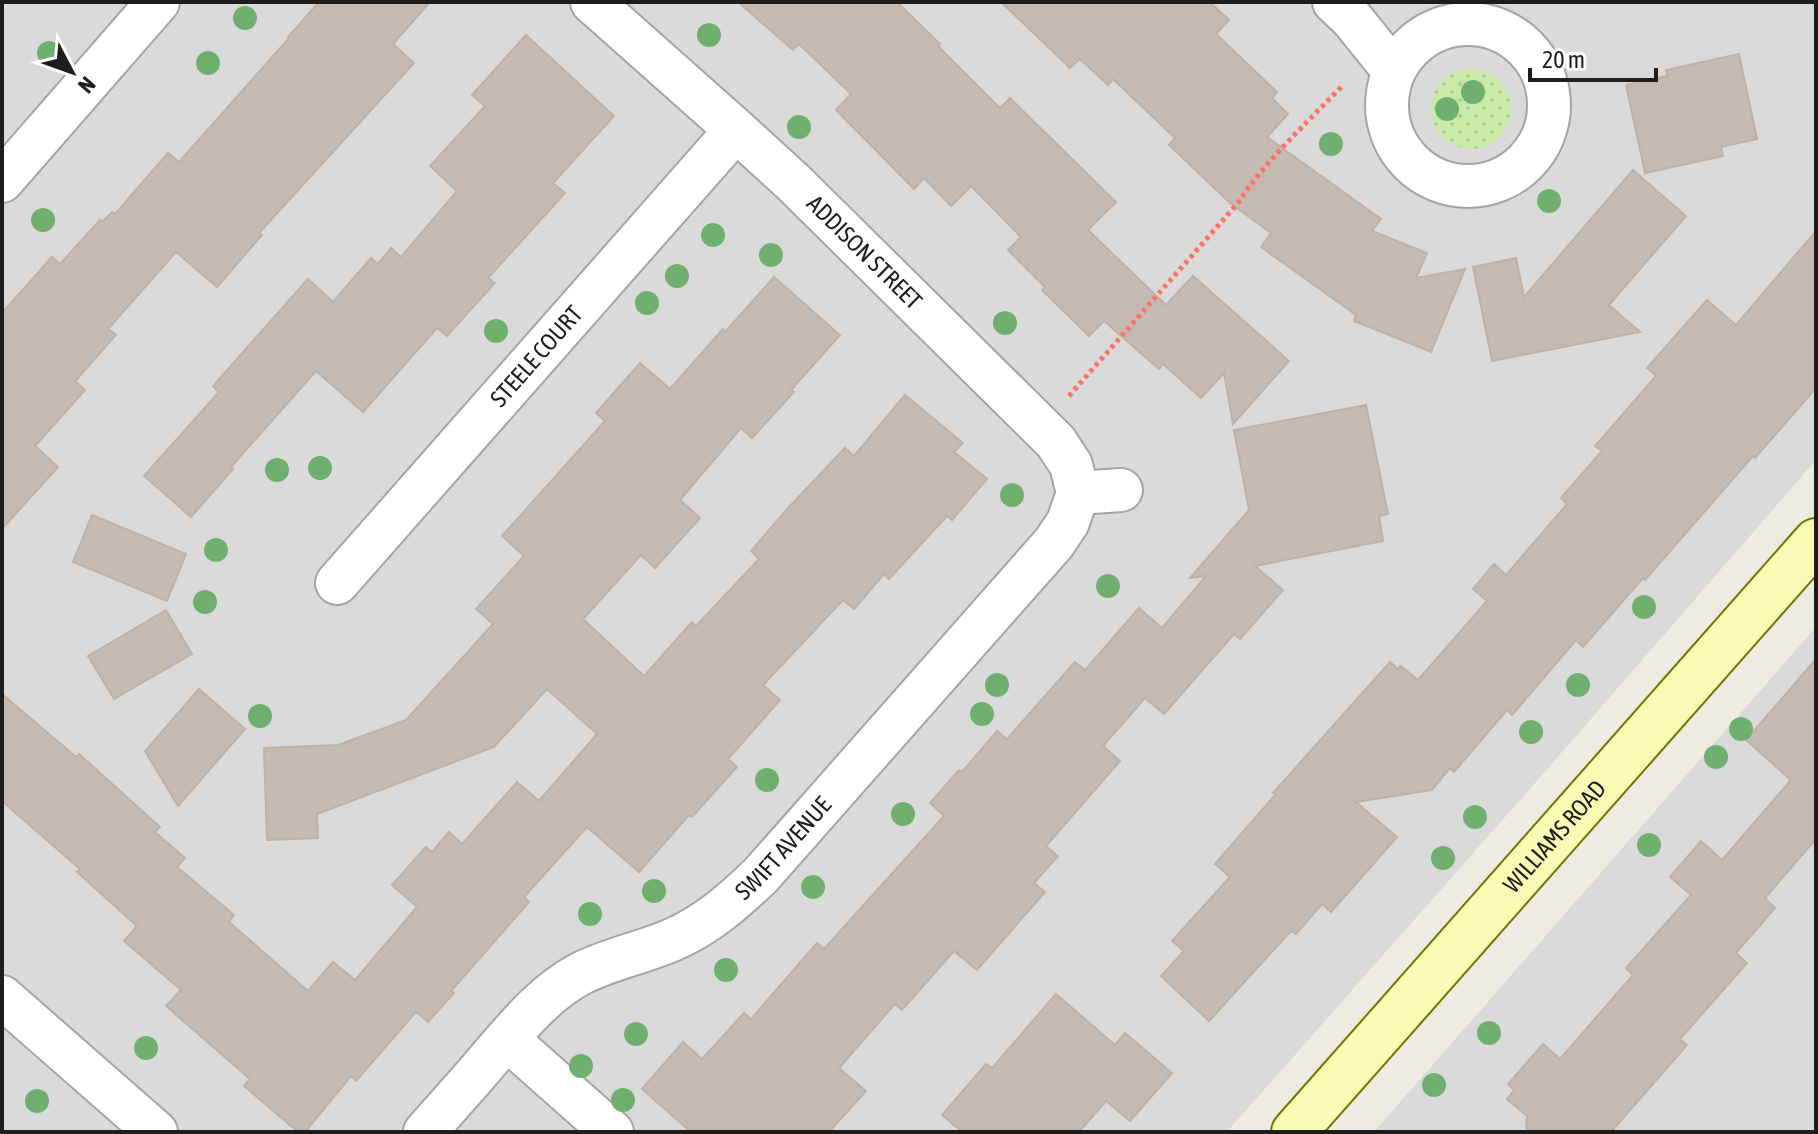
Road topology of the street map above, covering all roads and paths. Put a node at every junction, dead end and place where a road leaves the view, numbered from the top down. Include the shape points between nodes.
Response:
1 (158, 2) edge
2 (592, 2) edge
3 (1334, 2) edge
4 (1394, 71) dead end
5 (1341, 87) dead end
6 (736, 130) junction
7 (2, 181) edge
8 (1063, 402) dead end
9 (1121, 490) dead end
10 (1078, 493) junction
11 (1816, 541) edge
12 (337, 583) dead end
13 (2, 997) edge
14 (507, 1039) junction
15 (156, 1132) edge
16 (425, 1132) edge
17 (612, 1132) edge
18 (1294, 1132) edge

1 - 7 street
2 - 6 street, ADDISON STREET
3 - 4 street
5 - 8 path via 1267,163
6 - 10 street, ADDISON STREET via 1056,442 1071,465
6 - 12 street, STEELE COURT
9 - 10 street
10 - 14 street, SWIFT AVENUE via 1054,543 752,884 710,920 672,940 578,975 548,996
11 - 18 street, WILLIAMS ROAD
13 - 15 street
14 - 16 street, SWIFT AVENUE
14 - 17 street

